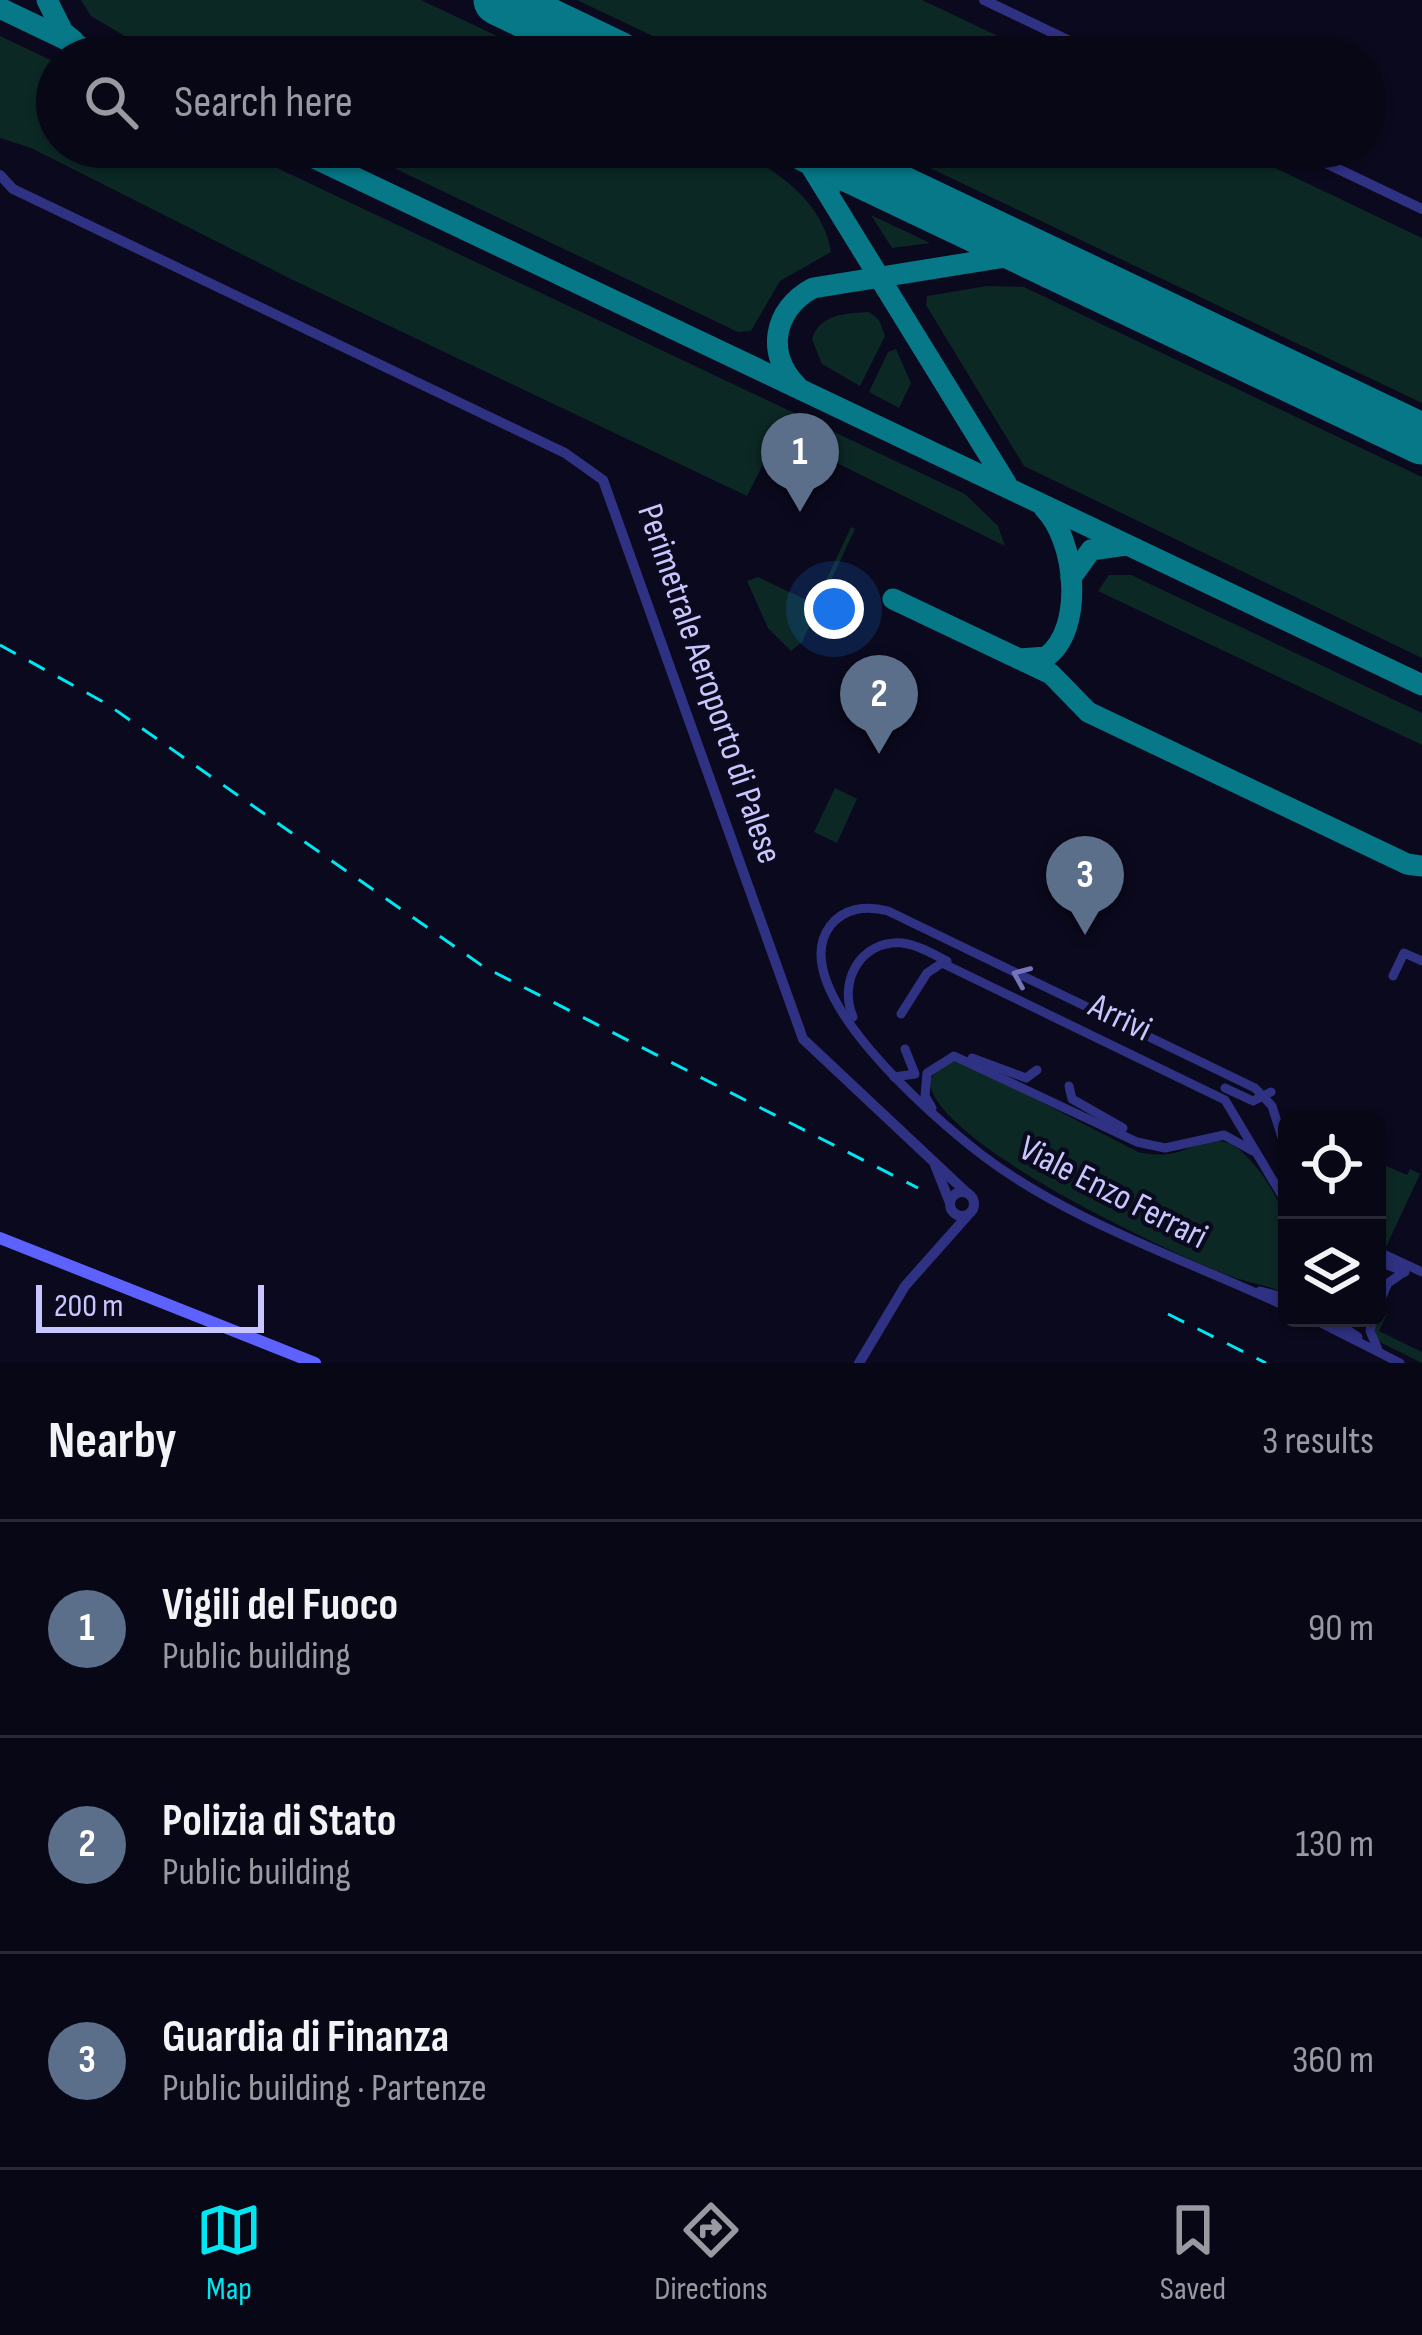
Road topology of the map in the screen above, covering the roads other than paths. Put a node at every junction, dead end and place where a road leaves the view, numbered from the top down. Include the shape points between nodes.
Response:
1 (984, 0) edge
2 (1059, 36) edge
3 (1336, 168) edge
4 (0, 175) edge
5 (1422, 209) edge
6 (1422, 961) edge
7 (1393, 976) dead end
8 (984, 979) dead end
9 (902, 1014) dead end
10 (905, 1049) dead end
11 (878, 1057) junction
12 (961, 1057) junction
13 (1036, 1070) dead end
14 (894, 1077) junction
15 (1070, 1086) dead end
16 (1225, 1088) dead end
17 (1270, 1092) dead end
18 (940, 1120) junction
19 (1278, 1125) edge
20 (1154, 1146) junction
21 (934, 1162) junction
22 (1268, 1169) junction
23 (1278, 1187) edge
24 (967, 1193) junction
25 (951, 1207) junction
26 (968, 1215) junction
27 (0, 1238) edge
28 (945, 1238) junction
29 (1386, 1261) edge
30 (1415, 1273) edge
31 (1386, 1287) edge
32 (1278, 1299) edge
33 (1333, 1327) edge
34 (1336, 1327) edge
35 (1344, 1327) edge
36 (1373, 1327) edge
37 (1358, 1336) junction
38 (1377, 1349) junction
39 (315, 1363) edge
40 (859, 1363) edge
41 (1400, 1363) edge

1 - 2 street
3 - 5 street
4 - 21 street, Perimetrale Aeroporto di Palese via 13,189 577,458 604,479 803,1039
6 - 7 street via 1404,952
8 - 11 street via 902,943 879,946 851,971 850,1011
9 - 22 street, Arrivi via 942,963 1225,1100
10 - 14 street via 915,1074
11 - 14 street, Viale Enzo Ferrari
19 -> 11 street via 1272,1106 1246,1083 873,907 843,914 818,955 820,977
12 - 13 street via 1026,1078
12 - 18 street via 937,1063 925,1081
12 - 20 street
14 - 18 street, Viale Enzo Ferrari
15 - 20 street via 1072,1099
16 - 17 street via 1253,1101
18 - 32 street, Viale Enzo Ferrari via 1040,1191
20 - 22 street via 1224,1135 1251,1147
21 - 24 street, Perimetrale Aeroporto di Palese
21 - 25 street, Perimetrale Aeroporto di Palese
22 - 23 street, Arrivi
24 - 25 street via 956,1194
24 - 26 street via 975,1204
25 - 26 street
25 - 28 street
26 - 28 street
27 - 39 main road
28 - 40 street via 904,1286
29 - 30 street
30 - 31 street
33 - 38 street
34 - 37 street
35 - 37 street
36 - 38 street
37 - 38 street
38 - 41 street

